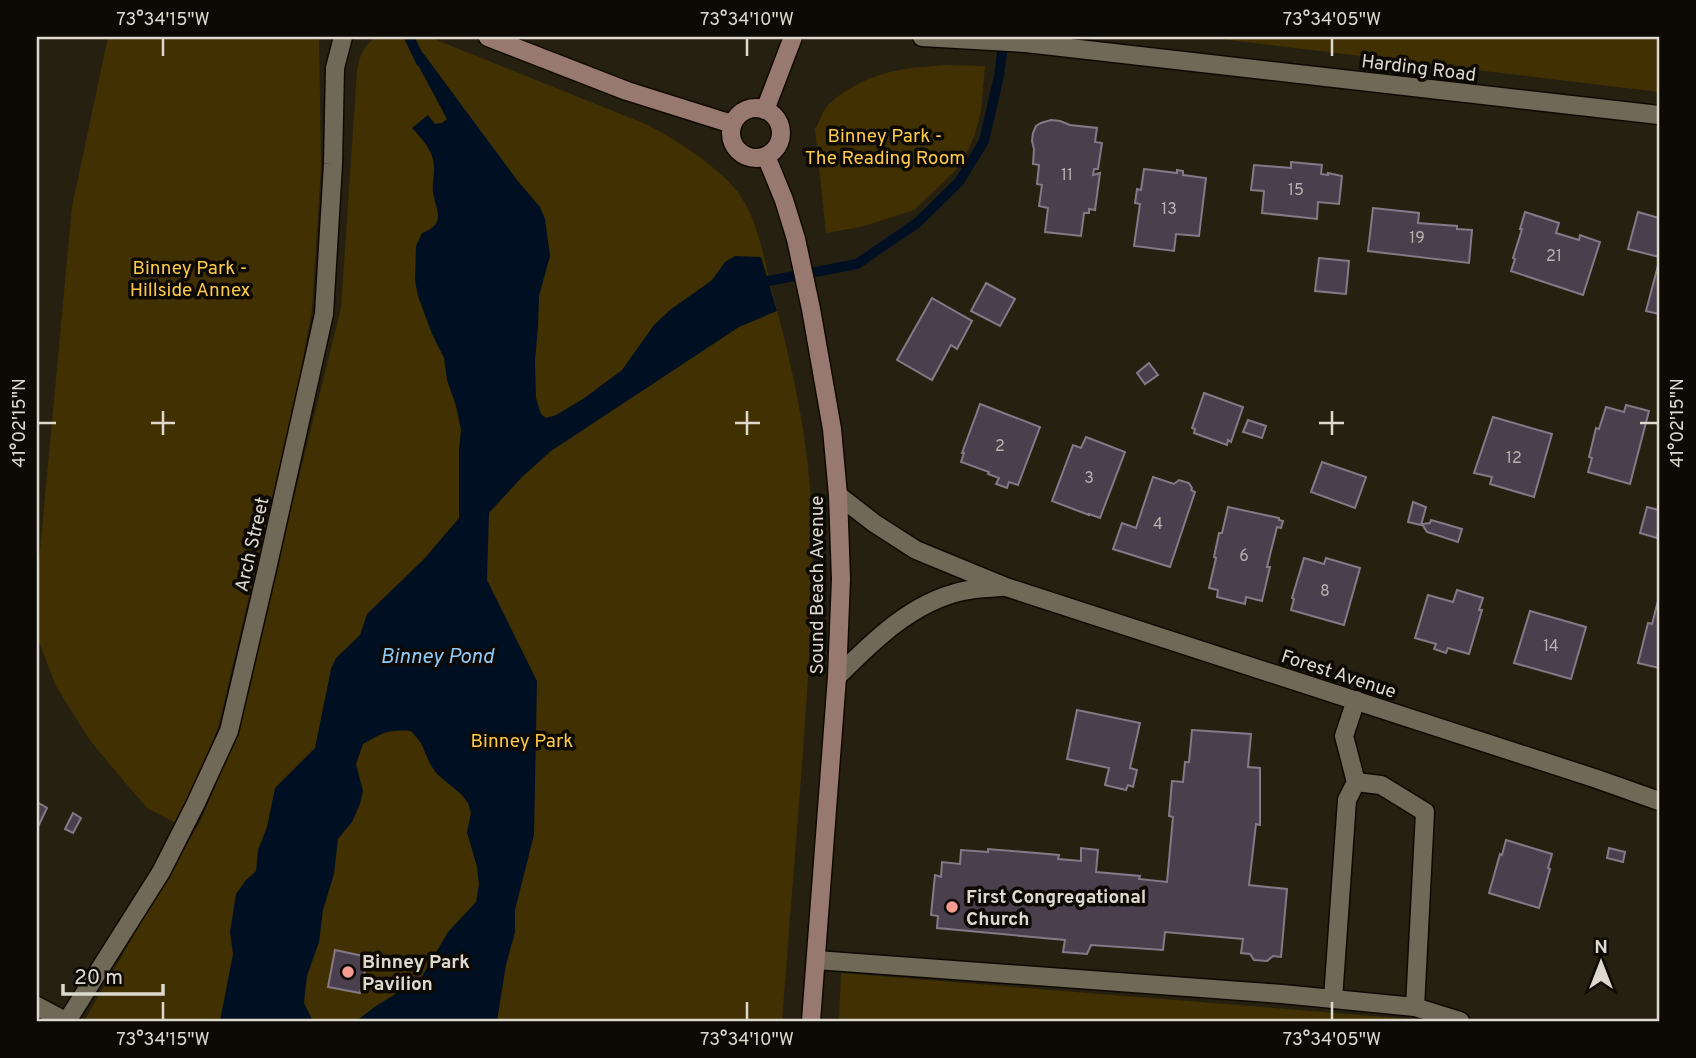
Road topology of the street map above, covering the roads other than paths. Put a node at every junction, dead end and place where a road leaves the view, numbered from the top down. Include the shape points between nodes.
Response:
1 (344, 37) edge
2 (488, 37) edge
3 (793, 37) edge
4 (922, 37) edge
5 (520, 42) edge
6 (765, 110) junction
7 (1659, 115) edge
8 (732, 124) junction
9 (766, 156) junction
10 (838, 495) junction
11 (1006, 587) junction
12 (838, 677) junction
13 (1356, 700) junction
14 (1356, 782) junction
15 (1659, 801) edge
16 (816, 960) junction
17 (1333, 999) junction
18 (37, 1006) edge
19 (1415, 1007) junction
20 (66, 1021) edge
21 (811, 1021) edge
22 (1460, 1021) edge

1 - 20 street, Arch Street via 335,68 324,314 229,731 161,872
2 - 5 street
3 - 6 street
4 - 7 street, Harding Road via 1026,43
5 - 8 street via 627,91
6 - 8 street via 746,110
6 - 9 street via 776,118 781,130 776,149
8 - 9 street via 731,139 738,152 751,159
9 - 10 street, Sound Beach Avenue via 796,239 811,309 832,429
10 - 11 street, Forest Avenue via 916,550
10 - 12 street, Sound Beach Avenue
11 - 12 street, Forest Avenue via 964,590 939,598 872,642
11 - 13 street, Forest Avenue
12 - 16 street, Sound Beach Avenue
13 - 14 street via 1344,736
13 - 15 street, Forest Avenue
14 - 17 street via 1347,800
14 - 19 street via 1381,785 1425,811
16 - 17 street
16 - 21 street, Sound Beach Avenue
17 - 19 street
18 - 20 street
19 - 22 street

